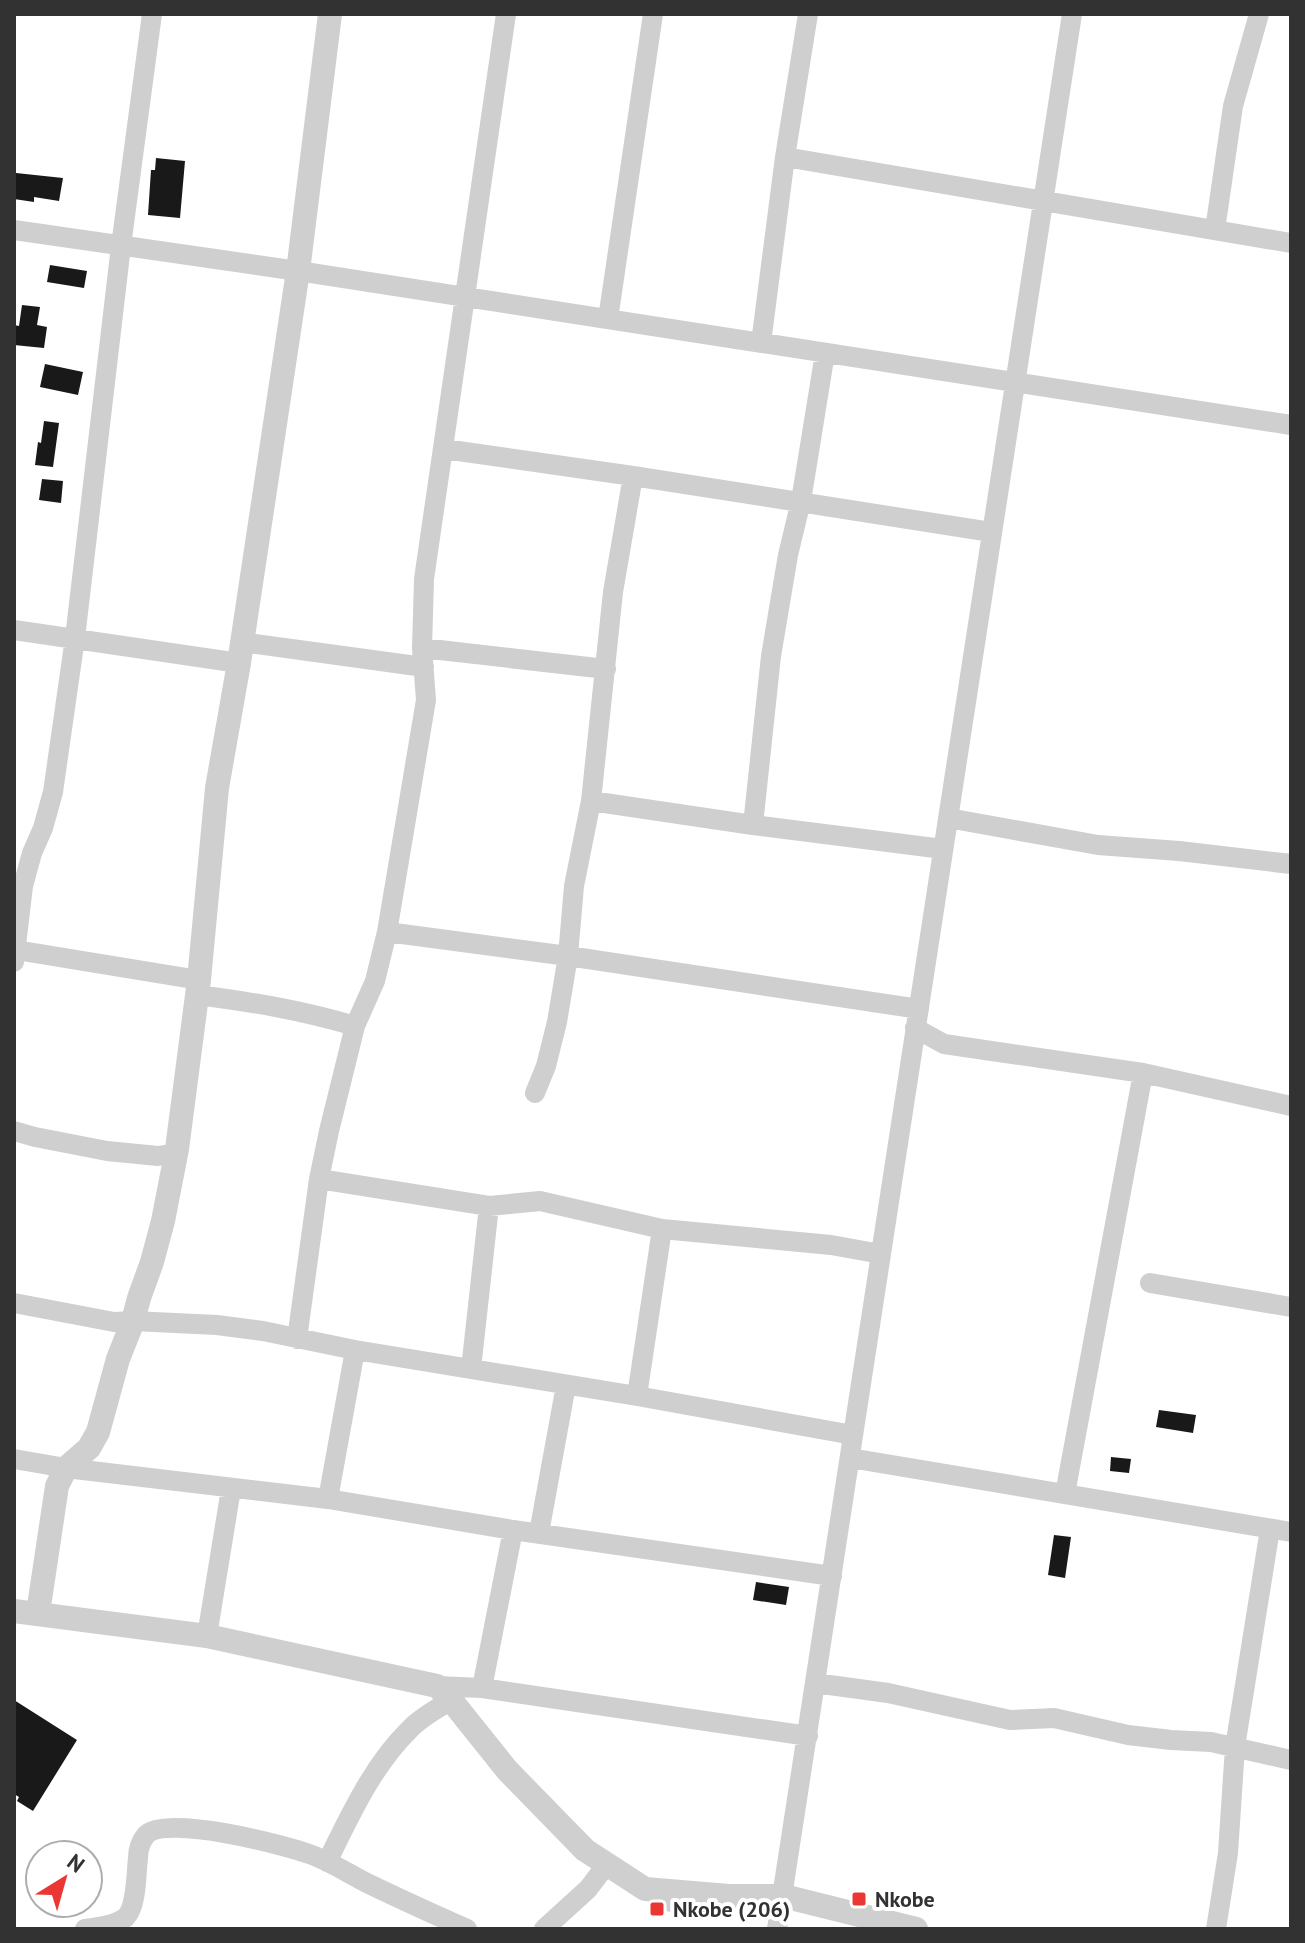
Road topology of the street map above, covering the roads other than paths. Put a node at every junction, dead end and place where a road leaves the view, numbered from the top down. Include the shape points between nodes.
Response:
1 (152, 14) edge
2 (330, 14) edge
3 (506, 14) edge
4 (653, 14) edge
5 (808, 14) edge
6 (1072, 14) edge
7 (1259, 14) edge
8 (785, 157) junction
9 (1044, 199) junction
10 (14, 230) edge
11 (1215, 230) junction
12 (1291, 243) edge
13 (121, 246) junction
14 (298, 271) junction
15 (466, 297) junction
16 (608, 319) junction
17 (761, 343) junction
18 (825, 353) junction
19 (1014, 382) junction
20 (1291, 425) edge
21 (444, 449) junction
22 (633, 476) junction
23 (801, 501) junction
24 (991, 532) junction
25 (14, 630) edge
26 (75, 638) junction
27 (240, 652) junction
28 (423, 658) junction
29 (606, 669) junction
30 (591, 801) junction
31 (948, 818) junction
32 (753, 825) junction
33 (943, 849) junction
34 (1291, 864) edge
35 (387, 932) junction
36 (15, 956) edge
37 (568, 956) junction
38 (198, 988) junction
39 (917, 1018) junction
40 (355, 1026) junction
41 (944, 1044) junction
42 (910, 1062) junction
43 (1143, 1073) junction
44 (535, 1093) dead end
45 (1291, 1106) edge
46 (14, 1131) edge
47 (177, 1149) junction
48 (319, 1179) junction
49 (489, 1206) junction
50 (662, 1229) junction
51 (881, 1254) junction
52 (1150, 1283) dead end
53 (14, 1303) edge
54 (1291, 1307) edge
55 (133, 1321) junction
56 (297, 1339) junction
57 (355, 1350) junction
58 (471, 1369) junction
59 (566, 1385) junction
60 (637, 1396) junction
61 (853, 1435) junction
62 (850, 1458) junction
63 (14, 1459) edge
64 (66, 1468) junction
65 (231, 1489) junction
66 (1065, 1494) junction
67 (328, 1499) junction
68 (513, 1530) junction
69 (1281, 1531) edge
70 (539, 1533) junction
71 (832, 1576) junction
72 (26, 1612) edge
73 (207, 1636) junction
74 (815, 1683) junction
75 (482, 1688) junction
76 (444, 1693) junction
77 (808, 1736) junction
78 (1235, 1747) junction
79 (1291, 1760) edge
80 (327, 1862) junction
81 (607, 1864) junction
82 (783, 1896) junction
83 (106, 1927) edge
84 (85, 1929) edge
85 (467, 1929) edge
86 (544, 1929) edge
87 (777, 1929) edge
88 (916, 1929) edge
89 (1216, 1929) edge

1 - 13 street
2 - 14 street
3 - 15 street
4 - 16 street
5 - 8 street
6 - 9 street
7 - 11 street via 1233,106
8 - 9 street
8 - 17 street
9 - 11 street
9 - 19 street
10 - 13 street
11 - 12 street
13 - 14 street
13 - 26 street
14 - 15 street
14 - 27 street
15 - 16 street
15 - 21 street
16 - 17 street
17 - 18 street
18 - 19 street
18 - 23 street
19 - 20 street
19 - 24 street
21 - 22 street
21 - 28 street via 424,579
22 - 23 street
22 - 29 street
23 - 24 street
23 - 32 street via 771,656
24 - 31 street
25 - 26 street
26 - 27 street
26 - 36 street via 53,792 23,886
27 - 28 street
27 - 38 street via 217,788
28 - 29 street
28 - 35 street via 426,700
29 - 30 street
30 - 32 street
30 - 37 street via 574,886
31 - 33 street
31 - 34 street via 1098,845
32 - 33 street
33 - 39 street
35 - 37 street
35 - 40 street via 375,981
36 - 38 street
37 - 39 street
37 - 44 street via 557,1022
38 - 40 street
38 - 47 street
39 - 41 street
39 - 42 street
40 - 48 street
41 - 42 street
41 - 43 street
42 - 51 street
43 - 45 street
43 - 66 street
46 - 47 street via 107,1151 158,1156
47 - 55 street via 163,1221
48 - 49 street
48 - 56 street
49 - 50 street via 540,1201
49 - 58 street
50 - 51 street
50 - 60 street
51 - 61 street
52 - 54 street
53 - 55 street via 86,1318
55 - 56 street via 217,1325
55 - 64 street via 98,1432
56 - 57 street
57 - 58 street
57 - 67 street
58 - 59 street
59 - 60 street
59 - 70 street
60 - 61 street
61 - 62 street
62 - 66 street
62 - 71 street
63 - 64 street
64 - 65 street
64 - 72 street
65 - 67 street
65 - 73 street
66 - 69 street
67 - 68 street
68 - 70 street
68 - 75 street
69 - 78 street
70 - 71 street
71 - 74 street
72 - 73 street
73 - 76 street
74 - 77 street
74 - 78 street via 1010,1720 1054,1718 1128,1735
75 - 76 street
75 - 77 street
76 - 80 street via 389,1751
76 - 81 street via 539,1805
77 - 82 street
78 - 79 street
78 - 89 street via 1228,1853
80 - 83 street via 267,1841 156,1829 139,1849 131,1909
80 - 85 street
81 - 82 street via 645,1889
81 - 86 street
82 - 87 street
82 - 88 street
83 - 84 street

